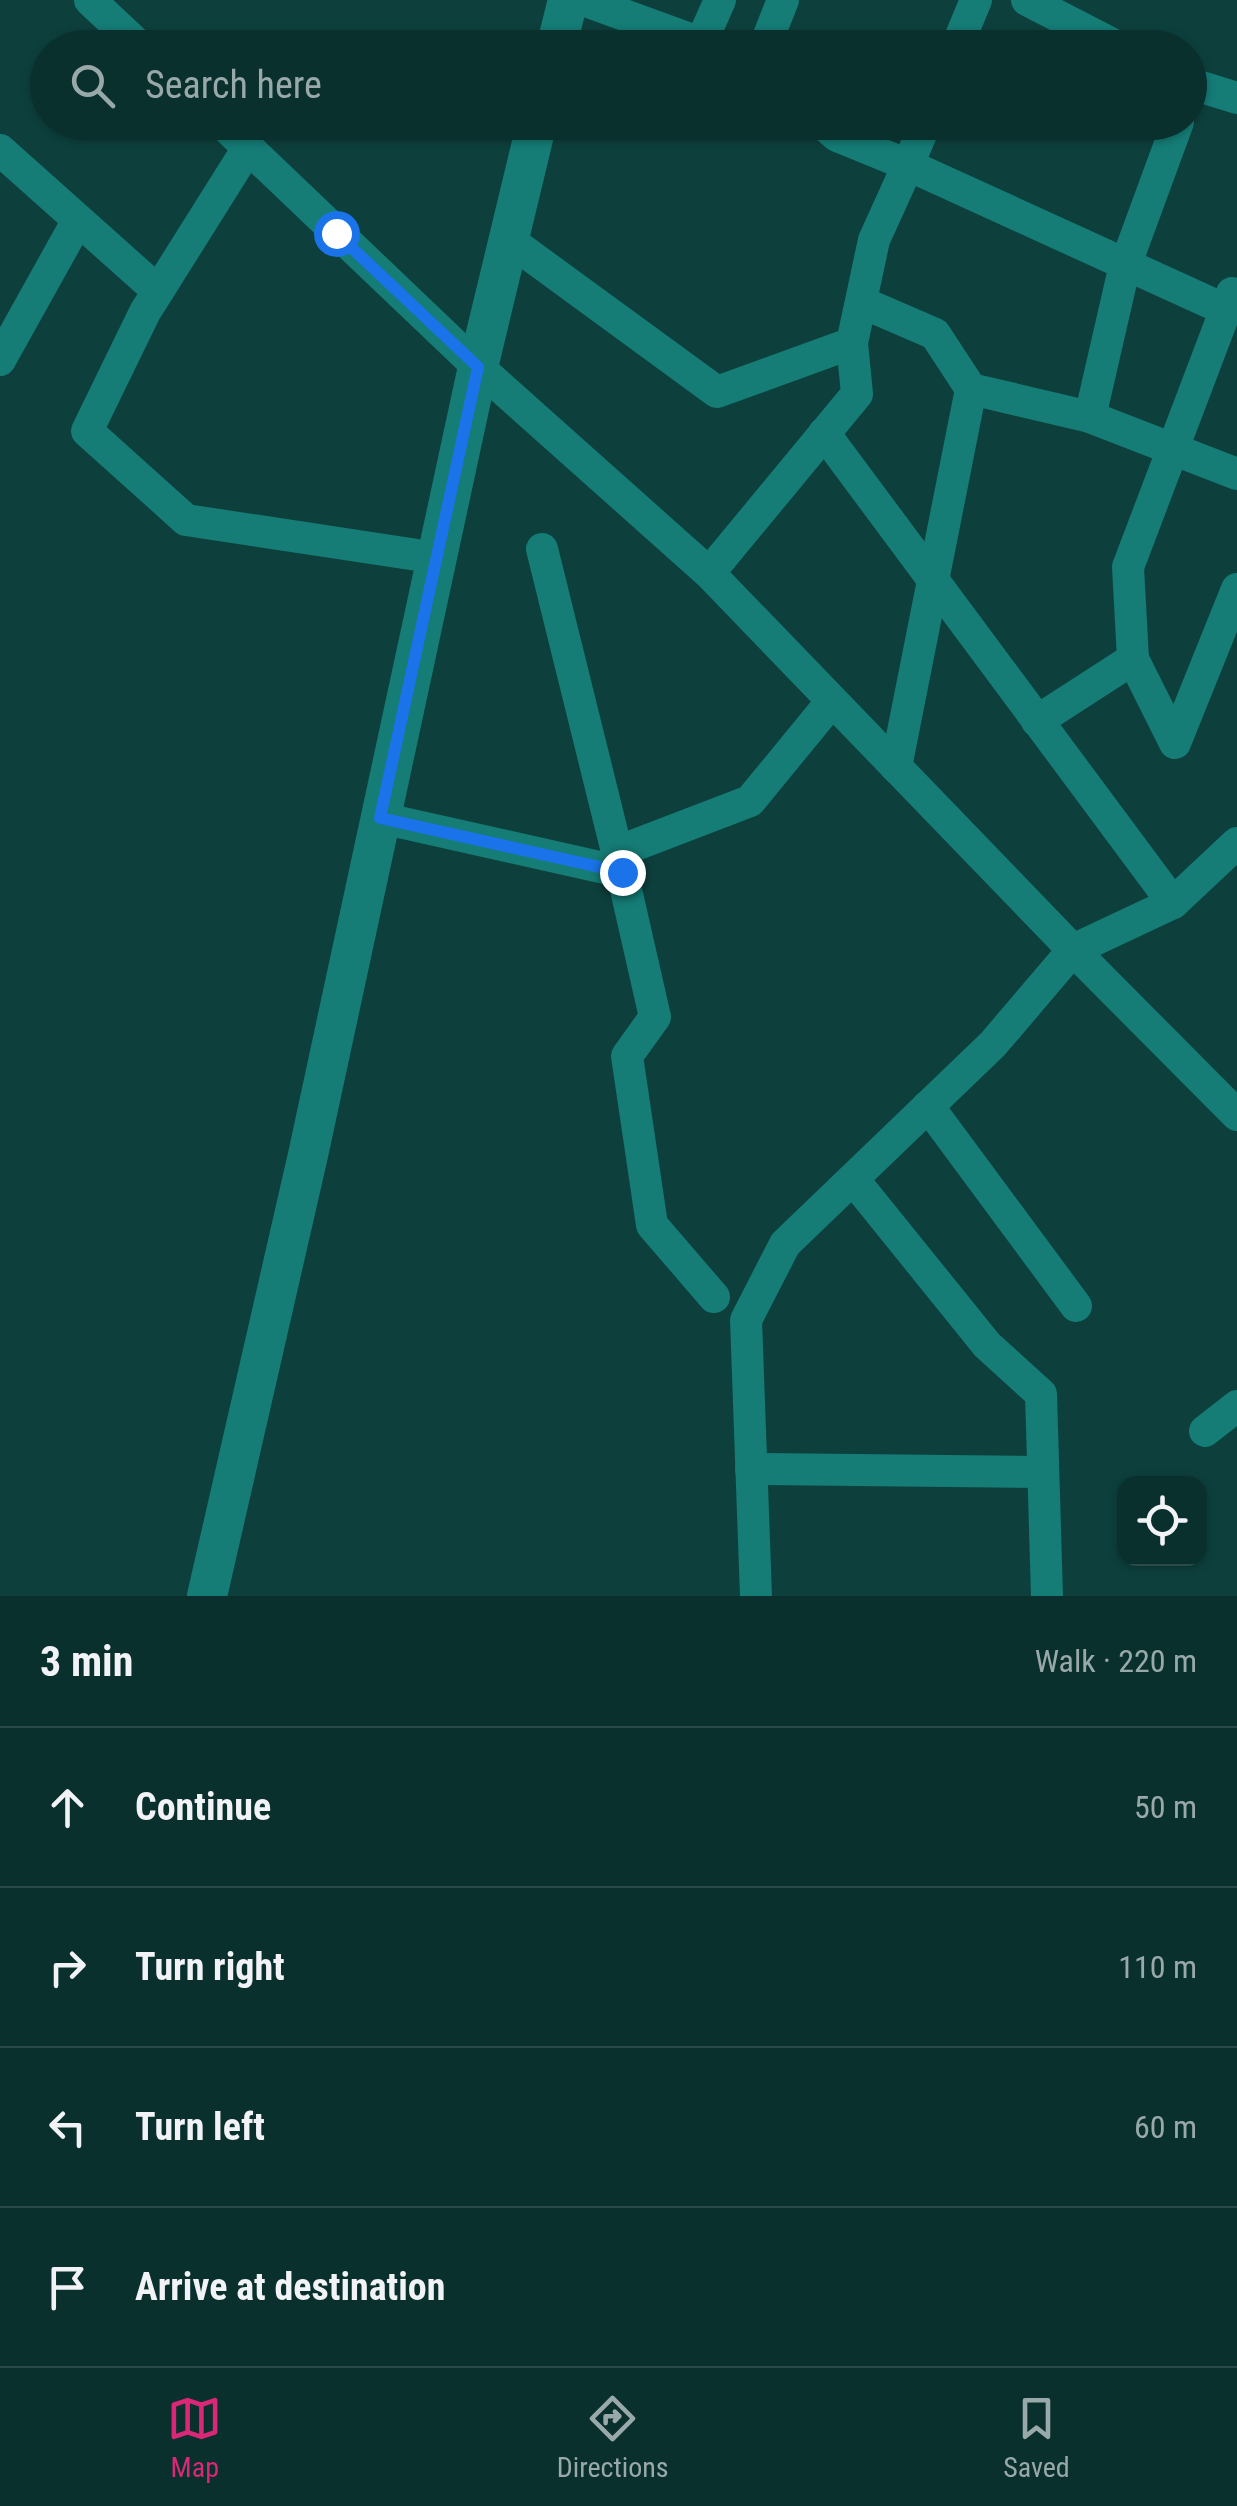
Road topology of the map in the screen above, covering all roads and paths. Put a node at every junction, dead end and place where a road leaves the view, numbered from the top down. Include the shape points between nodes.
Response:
1 (90, 0) edge
2 (568, 0) edge
3 (583, 0) edge
4 (720, 0) edge
5 (783, 0) edge
6 (976, 0) edge
7 (1026, 0) edge
8 (122, 30) edge
9 (560, 30) edge
10 (666, 30) edge
11 (712, 30) edge
12 (771, 30) edge
13 (964, 30) edge
14 (1085, 30) edge
15 (1207, 90) edge
16 (1237, 98) edge
17 (239, 140) edge
18 (533, 140) edge
19 (847, 140) edge
20 (918, 140) edge
21 (1171, 140) edge
22 (248, 148) junction
23 (0, 150) edge
24 (908, 165) junction
25 (78, 220) junction
26 (509, 240) junction
27 (1126, 264) junction
28 (158, 291) junction
29 (1233, 294) edge
30 (860, 302) junction
31 (852, 343) junction
32 (0, 360) edge
33 (478, 367) junction
34 (970, 389) junction
35 (1090, 417) junction
36 (824, 433) junction
37 (1173, 449) junction
38 (1237, 474) edge
39 (542, 550) dead end
40 (437, 558) junction
41 (708, 573) junction
42 (933, 580) junction
43 (1237, 588) edge
44 (1133, 659) junction
45 (832, 701) junction
46 (1037, 721) junction
47 (896, 767) junction
48 (380, 818) junction
49 (1237, 843) edge
50 (620, 862) junction
51 (1173, 904) junction
52 (1074, 950) junction
53 (928, 1106) junction
54 (1237, 1115) edge
55 (852, 1179) junction
56 (714, 1296) dead end
57 (1076, 1306) dead end
58 (1237, 1406) edge
59 (1205, 1431) dead end
60 (752, 1469) junction
61 (1043, 1472) junction
62 (207, 1596) edge
63 (756, 1596) edge
64 (1046, 1596) edge

1 - 8 street
2 - 9 street
3 - 10 street
4 - 11 street
5 - 12 street
6 - 13 street
7 - 14 street
15 - 16 street
17 - 22 street
18 - 26 street
19 - 24 street
20 - 24 street
21 - 27 street
22 - 28 street
22 - 33 street
23 - 25 street
24 - 27 street
24 - 30 street via 874,240
25 - 28 street
25 - 32 street
26 - 31 street via 717,392
26 - 33 street
27 - 29 street
27 - 35 street
28 - 40 street via 88,431 186,520
29 - 37 street
30 - 31 street
30 - 34 street via 935,334
31 - 36 street via 856,394
33 - 40 street
33 - 41 street
34 - 35 street
34 - 42 street
35 - 37 street
36 - 41 street
36 - 42 street
37 - 38 street
37 - 44 street via 1128,567
39 - 50 street
40 - 48 street
41 - 45 street
42 - 46 street
42 - 47 street
43 - 44 street via 1175,743
44 - 46 street
45 - 47 street
45 - 50 street via 750,801
46 - 51 street
47 - 52 street
48 - 50 street
48 - 62 street
49 - 51 street
50 - 56 street via 654,1017 628,1056 652,1226
51 - 52 street
52 - 53 street via 994,1044
52 - 54 street
53 - 55 street
53 - 57 street
55 - 60 street via 785,1244 746,1320
55 - 61 street via 987,1344 1040,1394
58 - 59 street
60 - 61 street
60 - 63 street
61 - 64 street

